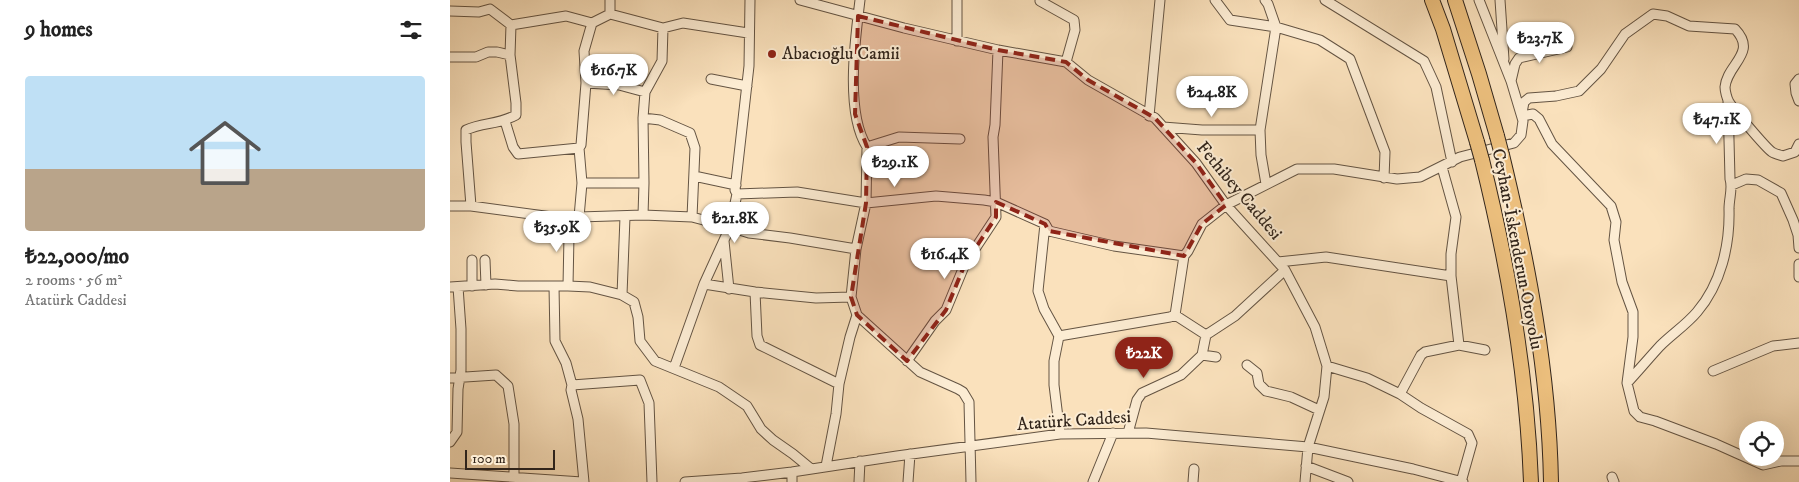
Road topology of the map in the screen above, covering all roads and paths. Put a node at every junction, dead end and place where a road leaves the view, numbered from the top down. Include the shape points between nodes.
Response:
1 (610, 0) edge
2 (750, 0) edge
3 (800, 0) edge
4 (860, 0) edge
5 (957, 0) edge
6 (1160, 0) edge
7 (1214, 0) edge
8 (1265, 0) edge
9 (1325, 0) edge
10 (1432, 0) edge
11 (1455, 0) edge
12 (1479, 0) edge
13 (1500, 0) edge
14 (1040, 1) edge
15 (491, 5) edge
16 (450, 11) edge
17 (610, 14) junction
18 (858, 16) junction
19 (592, 23) junction
20 (511, 25) junction
21 (1276, 27) junction
22 (663, 28) junction
23 (748, 33) junction
24 (957, 41) junction
25 (1568, 47) dead end
26 (998, 50) junction
27 (510, 55) junction
28 (450, 57) edge
29 (1066, 62) junction
30 (1503, 64) junction
31 (711, 79) dead end
32 (1799, 79) edge
33 (1511, 81) junction
34 (586, 83) junction
35 (747, 86) junction
36 (645, 92) junction
37 (1728, 101) junction
38 (1799, 101) edge
39 (1149, 116) junction
40 (1522, 116) junction
41 (643, 118) junction
42 (505, 121) junction
43 (1163, 127) junction
44 (1260, 130) junction
45 (960, 139) dead end
46 (1799, 144) edge
47 (867, 147) junction
48 (579, 148) junction
49 (1452, 162) junction
50 (1442, 167) junction
51 (694, 176) junction
52 (1384, 178) junction
53 (582, 184) junction
54 (644, 184) junction
55 (1266, 184) junction
56 (1732, 185) junction
57 (736, 190) junction
58 (996, 202) junction
59 (866, 203) junction
60 (1226, 205) junction
61 (450, 206) edge
62 (471, 206) junction
63 (643, 216) junction
64 (579, 217) junction
65 (625, 217) junction
66 (692, 218) junction
67 (568, 219) junction
68 (1045, 224) junction
69 (730, 227) junction
70 (724, 241) junction
71 (1799, 248) edge
72 (856, 249) junction
73 (1184, 256) junction
74 (472, 260) dead end
75 (485, 260) dead end
76 (1278, 262) junction
77 (1799, 264) edge
78 (1285, 270) junction
79 (1451, 276) junction
80 (1799, 277) edge
81 (704, 284) junction
82 (486, 285) junction
83 (472, 286) junction
84 (554, 286) junction
85 (568, 286) junction
86 (454, 287) edge
87 (729, 288) junction
88 (755, 292) junction
89 (622, 295) junction
90 (851, 297) junction
91 (857, 315) junction
92 (1175, 315) junction
93 (1206, 335) junction
94 (1059, 336) junction
95 (1799, 343) edge
96 (1459, 345) junction
97 (1484, 350) dead end
98 (1202, 355) junction
99 (1216, 357) dead end
100 (907, 361) junction
101 (1248, 365) dead end
102 (1327, 366) junction
103 (674, 368) junction
104 (1712, 371) dead end
105 (454, 378) edge
106 (1627, 383) junction
107 (839, 384) junction
108 (572, 385) junction
109 (1400, 394) junction
110 (1319, 410) junction
111 (1113, 433) junction
112 (1128, 433) junction
113 (1060, 434) junction
114 (450, 442) edge
115 (969, 446) junction
116 (1308, 447) junction
117 (910, 454) junction
118 (860, 461) junction
119 (1799, 461) edge
120 (826, 466) junction
121 (1306, 466) junction
122 (810, 468) junction
123 (1194, 469) dead end
124 (792, 472) junction
125 (450, 473) edge
126 (514, 477) junction
127 (545, 481) edge
128 (583, 482) edge
129 (652, 482) edge
130 (685, 482) edge
131 (792, 482) edge
132 (859, 482) edge
133 (908, 482) edge
134 (971, 482) edge
135 (1093, 482) edge
136 (1193, 482) edge
137 (1305, 482) edge
138 (1348, 482) edge
139 (1462, 482) edge
140 (1530, 482) edge
141 (1551, 482) edge

1 - 17 street
2 - 23 street
3 - 18 street, Fethibey Caddesi
4 - 18 street
5 - 24 street
6 - 39 street
7 - 21 street via 1230,20
8 - 21 street
9 - 49 street via 1424,61 1436,88
10 - 140 highway, Ceyhan-İskenderun Otoyolu, bridge via 1477,142 1496,217 1523,376
11 - 141 highway, Ceyhan-İskenderun Otoyolu, bridge via 1497,136 1518,222 1544,374
12 - 30 street
13 - 30 street
14 - 29 street via 1074,20 1075,30
15 - 16 street via 479,12
15 - 20 street
17 - 19 street
17 - 22 street
18 - 24 street, Fethibey Caddesi
18 - 47 street via 854,59 855,114 860,136
19 - 20 street via 566,16
19 - 34 street via 584,51
20 - 27 street
21 - 44 street
21 - 52 street via 1320,40 1350,59 1385,152
22 - 23 street via 683,23
22 - 36 street via 662,61
23 - 35 street
24 - 26 street, Fethibey Caddesi
25 - 33 street via 1519,58
26 - 29 street, Fethibey Caddesi
26 - 58 street via 993,137
27 - 28 street via 488,52 476,57
27 - 42 street via 516,115
29 - 39 street, Fethibey Caddesi via 1088,80
30 - 33 street
31 - 35 street
32 - 38 street via 1795,84
33 - 40 street
34 - 36 street via 618,85
34 - 48 street
35 - 57 street
36 - 41 street
37 - 40 street via 1725,88 1728,76 1741,57 1744,46 1740,34 1735,29 1689,26 1667,16 1653,14 1625,34 1601,69 1579,91 1529,98 1524,102
37 - 46 street via 1772,152 1783,156 1795,152
37 - 56 street
39 - 43 street, Fethibey Caddesi
40 - 49 street via 1521,134 1514,143
40 - 106 street via 1533,114 1539,119 1552,144 1611,206 1616,222 1614,240 1622,282 1634,312
41 - 51 street via 660,120 690,133 695,148
41 - 54 street
42 - 48 street via 518,154
42 - 62 street via 466,130
43 - 44 street
43 - 60 street, Fethibey Caddesi via 1196,163
44 - 55 street
45 - 47 street via 899,137
47 - 59 street
48 - 53 street
49 - 50 street
50 - 52 street via 1420,178
50 - 79 street via 1456,217
51 - 57 street
51 - 66 street
52 - 55 street via 1334,169 1297,169
53 - 54 street
53 - 64 street
54 - 63 street
55 - 60 street
56 - 71 street via 1746,179 1758,180 1781,193 1798,235
56 - 106 street via 1725,254 1710,294 1696,313
57 - 59 street via 797,192
57 - 69 street
58 - 59 street via 936,196
58 - 68 street
58 - 100 street via 996,217 965,264 946,310
59 - 72 street
60 - 73 street via 1202,224
60 - 76 street, Fethibey Caddesi
61 - 62 street
62 - 67 street
63 - 65 street
63 - 66 street
64 - 65 street
64 - 67 street
65 - 89 street
66 - 69 street
67 - 85 street
68 - 73 street via 1049,231 1114,246
68 - 94 street via 1038,291
69 - 70 street
69 - 72 street via 749,234
70 - 81 street
70 - 87 street
72 - 90 street
73 - 92 street
74 - 83 street
75 - 82 street
76 - 78 street, Fethibey Caddesi
76 - 79 street via 1326,257
77 - 80 street
78 - 93 street via 1235,316
78 - 102 street, Fethibey Caddesi via 1314,327
79 - 96 street
81 - 87 street
81 - 103 street
82 - 83 street
82 - 84 street
83 - 86 street
84 - 85 street
84 - 108 street via 554,341 566,363
85 - 89 street via 590,287
86 - 105 street via 461,328 461,370
87 - 88 street
88 - 90 street via 816,298
88 - 107 street via 760,345
89 - 103 street via 634,302 640,341 646,350 655,361
90 - 91 street
91 - 100 street
91 - 107 street
92 - 93 street
92 - 94 street
93 - 98 street
94 - 113 street via 1054,360 1054,385
95 - 104 street via 1772,346
96 - 97 street
96 - 109 street via 1421,355
98 - 99 street
98 - 112 street via 1181,375 1142,393
100 - 115 street via 920,372 963,392 969,402
101 - 110 street via 1257,373 1259,384 1266,391 1291,397
102 - 109 street via 1367,378
102 - 110 street, Fethibey Caddesi via 1324,397
103 - 122 street via 719,387 747,406 761,429
105 - 114 street via 457,432
105 - 126 street via 496,375 508,386 514,424
106 - 119 street via 1634,410 1640,417 1716,444 1762,465
107 - 120 street
108 - 128 street
108 - 129 street via 640,380 649,403
109 - 139 street via 1468,434 1472,443
110 - 116 street, Fethibey Caddesi
111 - 112 street, Atatürk Caddesi
111 - 113 street, Atatürk Caddesi
111 - 135 street
112 - 116 street, Atatürk Caddesi
113 - 115 street, Atatürk Caddesi
115 - 117 street, Atatürk Caddesi
115 - 134 street
116 - 121 street, Fethibey Caddesi
116 - 139 street, Atatürk Caddesi
117 - 118 street, Atatürk Caddesi
117 - 133 street
118 - 120 street, Atatürk Caddesi
118 - 132 street
120 - 122 street, Atatürk Caddesi
121 - 137 street, Fethibey Caddesi
121 - 138 street
122 - 124 street, Atatürk Caddesi
123 - 136 street
124 - 130 street, Atatürk Caddesi
124 - 131 street
125 - 126 street
126 - 127 street
127 - 128 street

